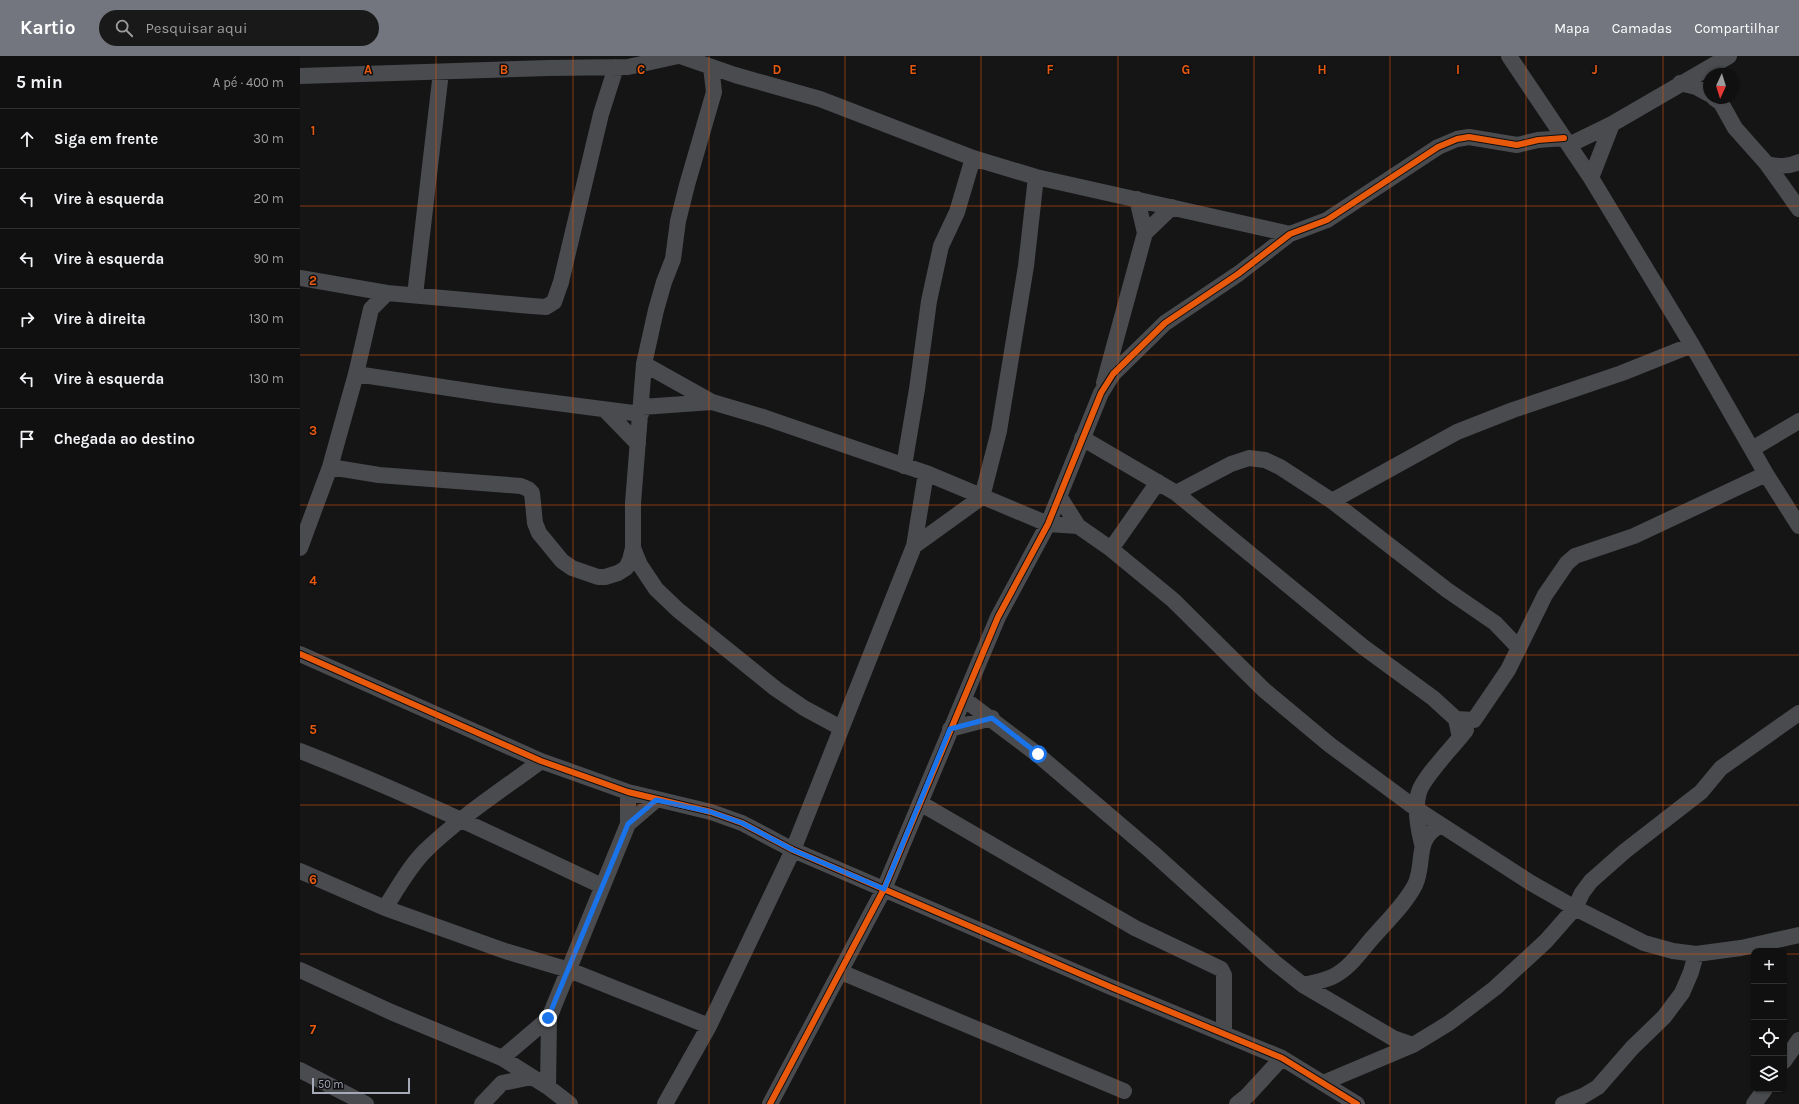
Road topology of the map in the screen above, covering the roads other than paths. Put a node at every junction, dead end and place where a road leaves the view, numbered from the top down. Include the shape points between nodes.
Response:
1 (679, 56) edge
2 (1509, 56) edge
3 (1728, 57) edge
4 (616, 67) junction
5 (711, 67) junction
6 (1725, 68) edge
7 (441, 72) junction
8 (735, 75) junction
9 (300, 76) edge
10 (1680, 83) junction
11 (1703, 91) edge
12 (714, 92) junction
13 (1720, 104) edge
14 (1546, 111) junction
15 (1612, 124) junction
16 (1538, 140) junction
17 (1567, 142) junction
18 (973, 158) junction
19 (1799, 162) edge
20 (1767, 164) junction
21 (1036, 177) junction
22 (1591, 178) junction
23 (1137, 199) junction
24 (1172, 207) junction
25 (1799, 209) edge
26 (1145, 233) junction
27 (1290, 234) junction
28 (300, 278) edge
29 (365, 289) junction
30 (387, 293) junction
31 (415, 295) junction
32 (371, 310) junction
33 (1692, 345) junction
34 (644, 364) junction
35 (356, 374) junction
36 (1101, 393) junction
37 (712, 402) junction
38 (606, 411) junction
39 (641, 411) junction
40 (1799, 420) edge
41 (1082, 438) junction
42 (638, 444) junction
43 (1752, 449) junction
44 (904, 466) junction
45 (330, 467) junction
46 (926, 473) junction
47 (1766, 474) junction
48 (1158, 482) junction
49 (1176, 493) junction
50 (1058, 496) junction
51 (982, 497) junction
52 (1332, 501) junction
53 (1048, 524) junction
54 (1078, 526) junction
55 (1799, 526) edge
56 (914, 546) junction
57 (300, 548) edge
58 (633, 548) junction
59 (1111, 549) junction
60 (1518, 647) junction
61 (300, 654) edge
62 (964, 699) junction
63 (1799, 713) edge
64 (992, 718) junction
65 (1456, 719) junction
66 (1474, 720) junction
67 (842, 728) junction
68 (950, 729) junction
69 (1460, 738) junction
70 (300, 751) edge
71 (541, 761) junction
72 (628, 792) junction
73 (656, 800) junction
74 (920, 803) junction
75 (1418, 810) junction
76 (462, 821) junction
77 (628, 824) junction
78 (1442, 825) junction
79 (1422, 844) junction
80 (793, 850) junction
81 (300, 871) edge
82 (602, 886) junction
83 (884, 889) junction
84 (385, 908) junction
85 (1575, 908) junction
86 (1799, 935) edge
87 (1696, 954) junction
88 (300, 970) edge
89 (569, 970) junction
90 (841, 972) junction
91 (1303, 985) junction
92 (548, 1018) junction
93 (710, 1026) junction
94 (1224, 1033) junction
95 (1799, 1040) edge
96 (1394, 1046) junction
97 (1787, 1057) edge
98 (1282, 1058) junction
99 (504, 1059) junction
100 (300, 1070) edge
101 (532, 1077) junction
102 (502, 1083) junction
103 (1323, 1083) junction
104 (548, 1087) junction
105 (1124, 1091) dead end
106 (1763, 1092) edge
107 (366, 1104) edge
108 (482, 1104) edge
109 (570, 1104) edge
110 (665, 1104) edge
111 (770, 1104) edge
112 (1237, 1104) edge
113 (1357, 1104) edge
114 (1563, 1104) edge
115 (1754, 1104) edge

1 - 4 street via 643,65
1 - 5 street
2 - 14 street
3 - 6 street
3 - 10 street
4 - 7 street
4 - 31 street via 601,114 554,302 546,306 532,306
5 - 8 street
5 - 12 street
7 - 9 street
7 - 31 street
8 - 12 street
8 - 18 street via 820,99
10 - 11 street
10 - 15 street
12 - 34 street via 685,192 673,259 656,310
13 - 20 street via 1735,128
14 - 16 street
14 - 17 street
15 - 17 street
15 - 22 street
16 - 17 street
16 - 27 street via 1517,145 1469,137 1457,139 1438,147 1327,220
17 - 22 street
18 - 21 street
18 - 44 street via 957,212 941,246 929,300 918,388
19 - 20 street via 1779,167
20 - 25 street
21 - 23 street
21 - 51 street via 1026,266 999,430
22 - 33 street
23 - 24 street
23 - 26 street
24 - 26 street
24 - 27 street
26 - 36 street
27 - 36 street via 1238,274 1164,324 1113,374
28 - 29 street
29 - 30 street
29 - 32 street
30 - 31 street
30 - 32 street
32 - 35 street
33 - 43 street
33 - 52 street via 1457,432
34 - 37 street
34 - 39 street
35 - 38 street
35 - 45 street
36 - 41 street
37 - 39 street
37 - 44 street
38 - 39 street
38 - 42 street
39 - 42 street
40 - 43 street
41 - 48 street
41 - 50 street
42 - 58 street via 633,503
43 - 47 street
44 - 46 street
45 - 57 street
45 - 58 street via 379,475 521,486 532,493 535,523 539,534 562,561 585,573 606,577 618,573 626,568
46 - 51 street
46 - 56 street
47 - 55 street
47 - 60 street via 1634,536 1575,556 1567,563 1545,595
48 - 49 street
48 - 59 street
49 - 52 street via 1231,464 1249,458 1265,460 1280,467
49 - 65 street via 1362,646 1434,698
50 - 53 street
50 - 54 street
51 - 53 street
51 - 56 street
52 - 60 street via 1447,590 1495,623
53 - 54 street
53 - 62 street via 998,617
54 - 59 street
56 - 67 street
58 - 67 street via 640,565 656,589 678,610 776,690
59 - 75 street via 1173,600 1264,690 1330,745
60 - 66 street via 1508,670
61 - 71 street
62 - 64 street
62 - 68 street
63 - 85 street via 1721,768 1701,792 1625,851 1591,881
64 - 68 street
64 - 91 street via 1038,754
65 - 66 street
65 - 69 street
66 - 69 street
67 - 80 street
68 - 74 street
69 - 75 street via 1427,778 1419,792
70 - 76 street
71 - 72 street
71 - 76 street
72 - 73 street
72 - 77 street
73 - 77 street
73 - 80 street via 711,812 742,823
74 - 83 street
74 - 94 street via 1135,928 1221,969 1224,975
75 - 78 street
75 - 79 street
76 - 82 street
76 - 84 street via 425,852
77 - 82 street
78 - 79 street via 1432,830
78 - 85 street via 1531,883
79 - 91 street via 1418,877 1394,915 1346,968 1332,977
80 - 83 street
80 - 93 street
81 - 84 street
82 - 89 street
83 - 90 street
83 - 94 street
84 - 89 street via 506,951
85 - 87 street via 1644,943
85 - 96 street via 1546,941 1495,988 1449,1023 1413,1046
86 - 87 street via 1741,948
87 - 114 street via 1682,994 1664,1017 1632,1048 1598,1087
88 - 99 street via 391,1012
89 - 92 street
89 - 93 street
90 - 105 street
90 - 111 street
91 - 96 street
92 - 99 street
92 - 104 street
93 - 110 street
94 - 98 street
95 - 97 street
96 - 103 street
98 - 103 street
98 - 112 street
99 - 101 street
99 - 102 street
100 - 107 street
101 - 102 street
101 - 104 street
102 - 108 street
103 - 113 street
104 - 109 street
106 - 115 street

